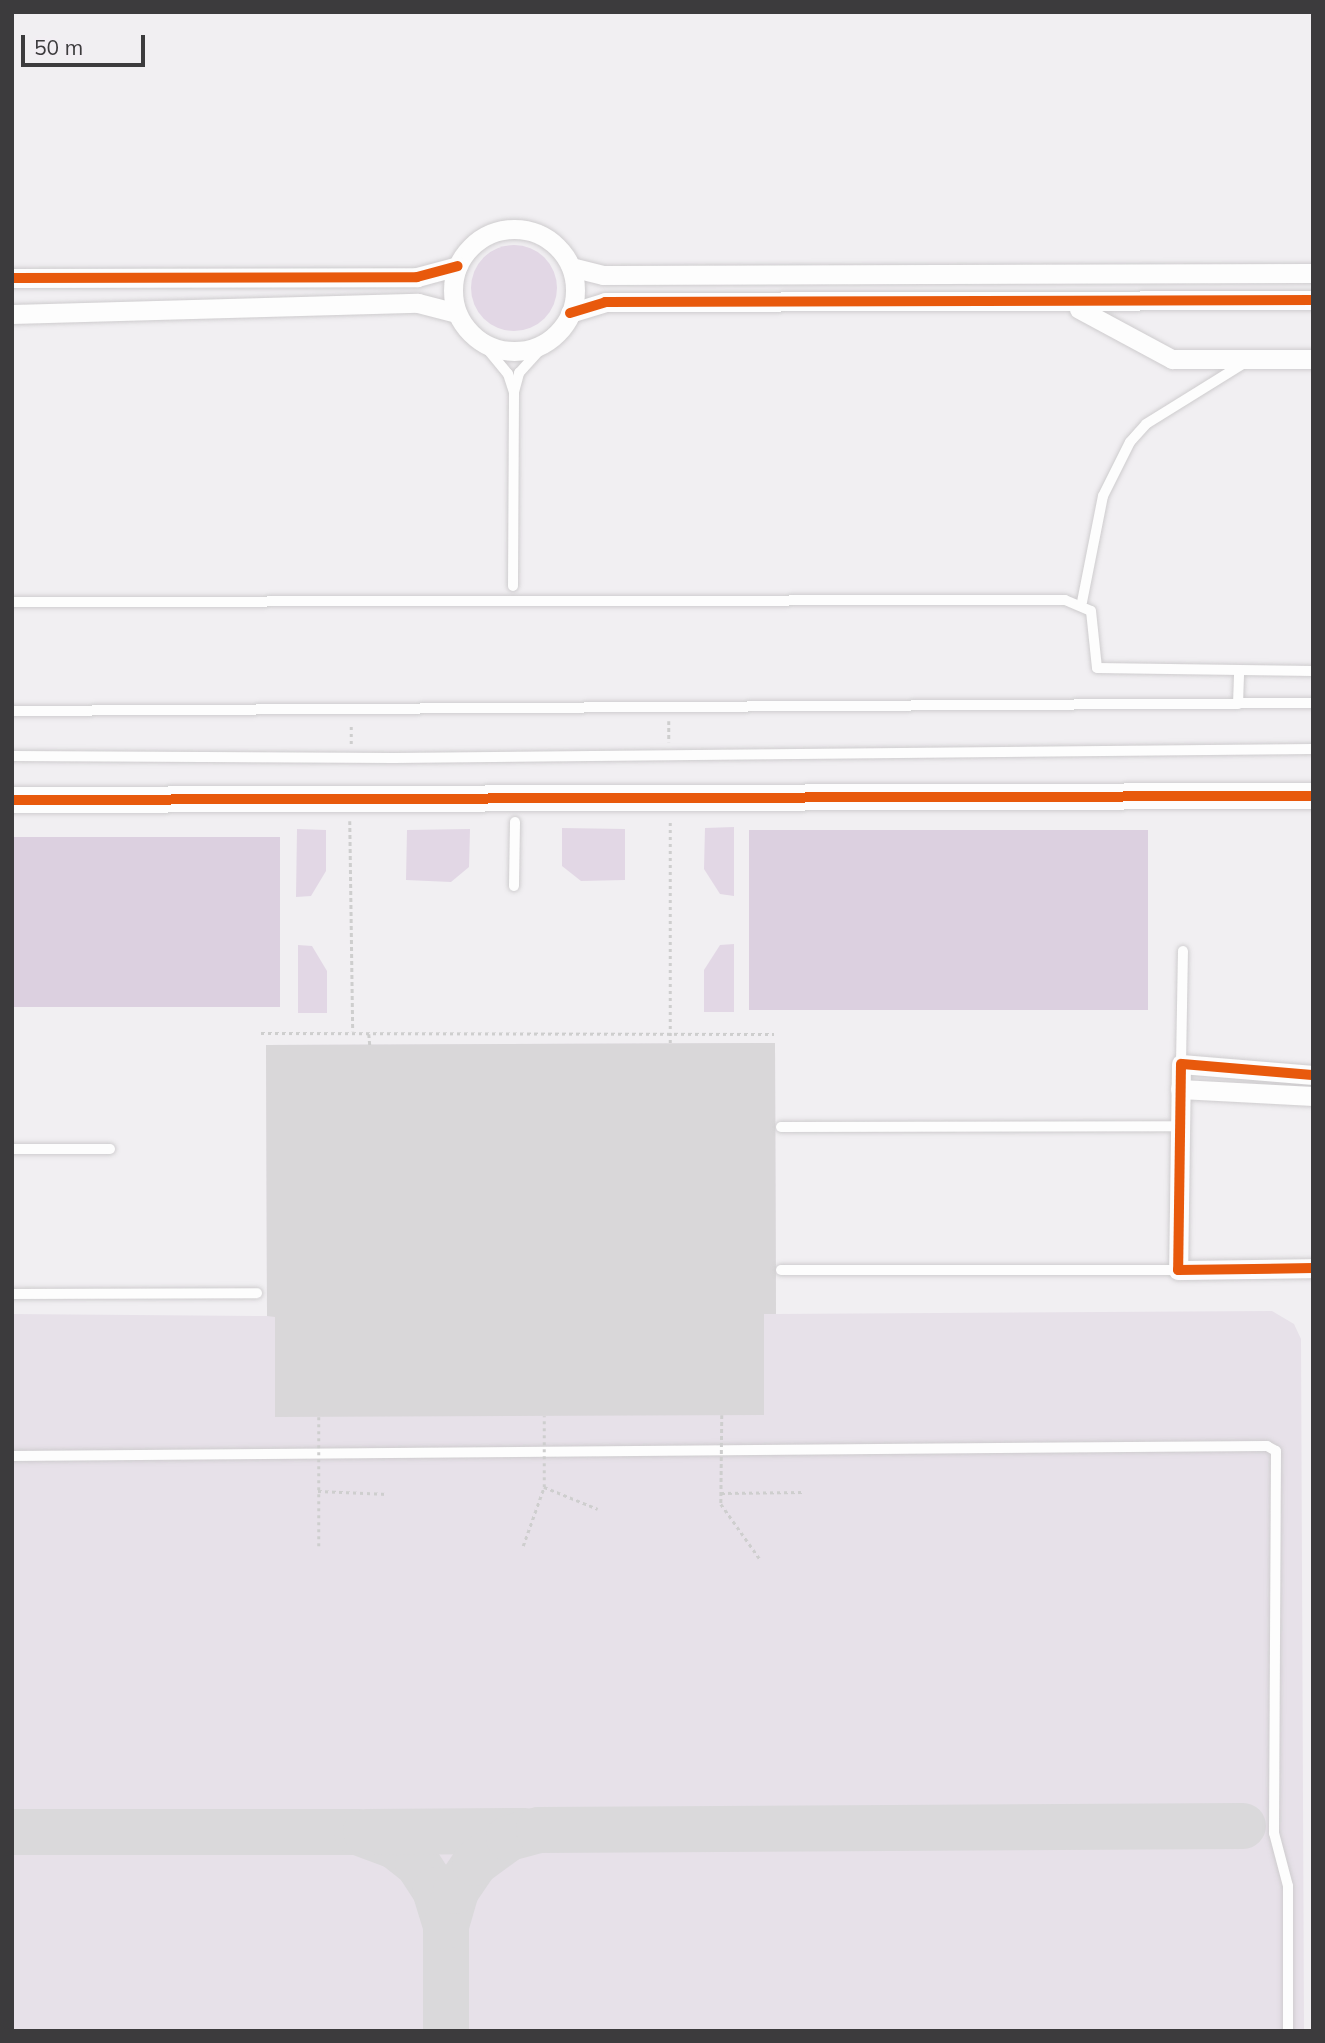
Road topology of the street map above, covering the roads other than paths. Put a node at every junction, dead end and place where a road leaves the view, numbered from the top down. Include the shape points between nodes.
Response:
1 (458, 266) junction
2 (571, 267) junction
3 (1313, 273) edge
4 (12, 278) edge
5 (1313, 300) edge
6 (1051, 304) junction
7 (457, 313) junction
8 (570, 313) junction
9 (12, 314) edge
10 (480, 340) junction
11 (548, 341) junction
12 (1252, 359) junction
13 (1313, 359) edge
14 (514, 393) junction
15 (513, 586) dead end
16 (12, 602) edge
17 (1082, 602) junction
18 (1239, 671) junction
19 (1313, 671) edge
20 (1313, 703) edge
21 (1238, 704) junction
22 (12, 711) edge
23 (1313, 748) edge
24 (12, 755) edge
25 (1313, 796) edge
26 (12, 800) edge
27 (515, 822) dead end
28 (514, 886) dead end
29 (1183, 951) dead end
30 (1181, 1064) junction
31 (1313, 1074) edge
32 (1180, 1089) junction
33 (1313, 1096) edge
34 (1180, 1125) junction
35 (781, 1127) dead end
36 (12, 1149) edge
37 (110, 1149) dead end
38 (1313, 1268) edge
39 (780, 1270) dead end
40 (1178, 1270) junction
41 (257, 1293) dead end
42 (12, 1294) edge
43 (12, 1455) edge
44 (1288, 2031) edge

1 - 2 street via 469,248 504,229 544,237
1 - 4 street via 417,277
1 - 7 street via 453,297
2 - 3 street via 603,275
2 - 8 street via 575,298
5 - 6 street
6 - 8 street via 605,302
6 - 12 street via 1091,311 1172,359
7 - 9 street via 418,303
7 - 10 street
8 - 11 street
10 - 11 street via 513,351
10 - 14 lane via 508,374
11 - 14 lane via 519,373
12 - 13 street
12 - 17 lane via 1146,425 1130,442 1103,496
14 - 15 lane
16 - 17 lane
17 - 18 lane via 1096,626 1097,668
18 - 19 lane
18 - 21 lane
20 - 21 lane
21 - 22 lane
23 - 24 lane via 670,757
25 - 26 street
27 - 28 lane
29 - 30 lane
30 - 31 street
30 - 32 street
32 - 33 street
32 - 34 street
34 - 35 lane
34 - 40 street
36 - 37 lane
38 - 40 street
39 - 40 lane
41 - 42 lane
43 - 44 lane via 1267,1446 1276,1451 1274,1833 1288,1886

